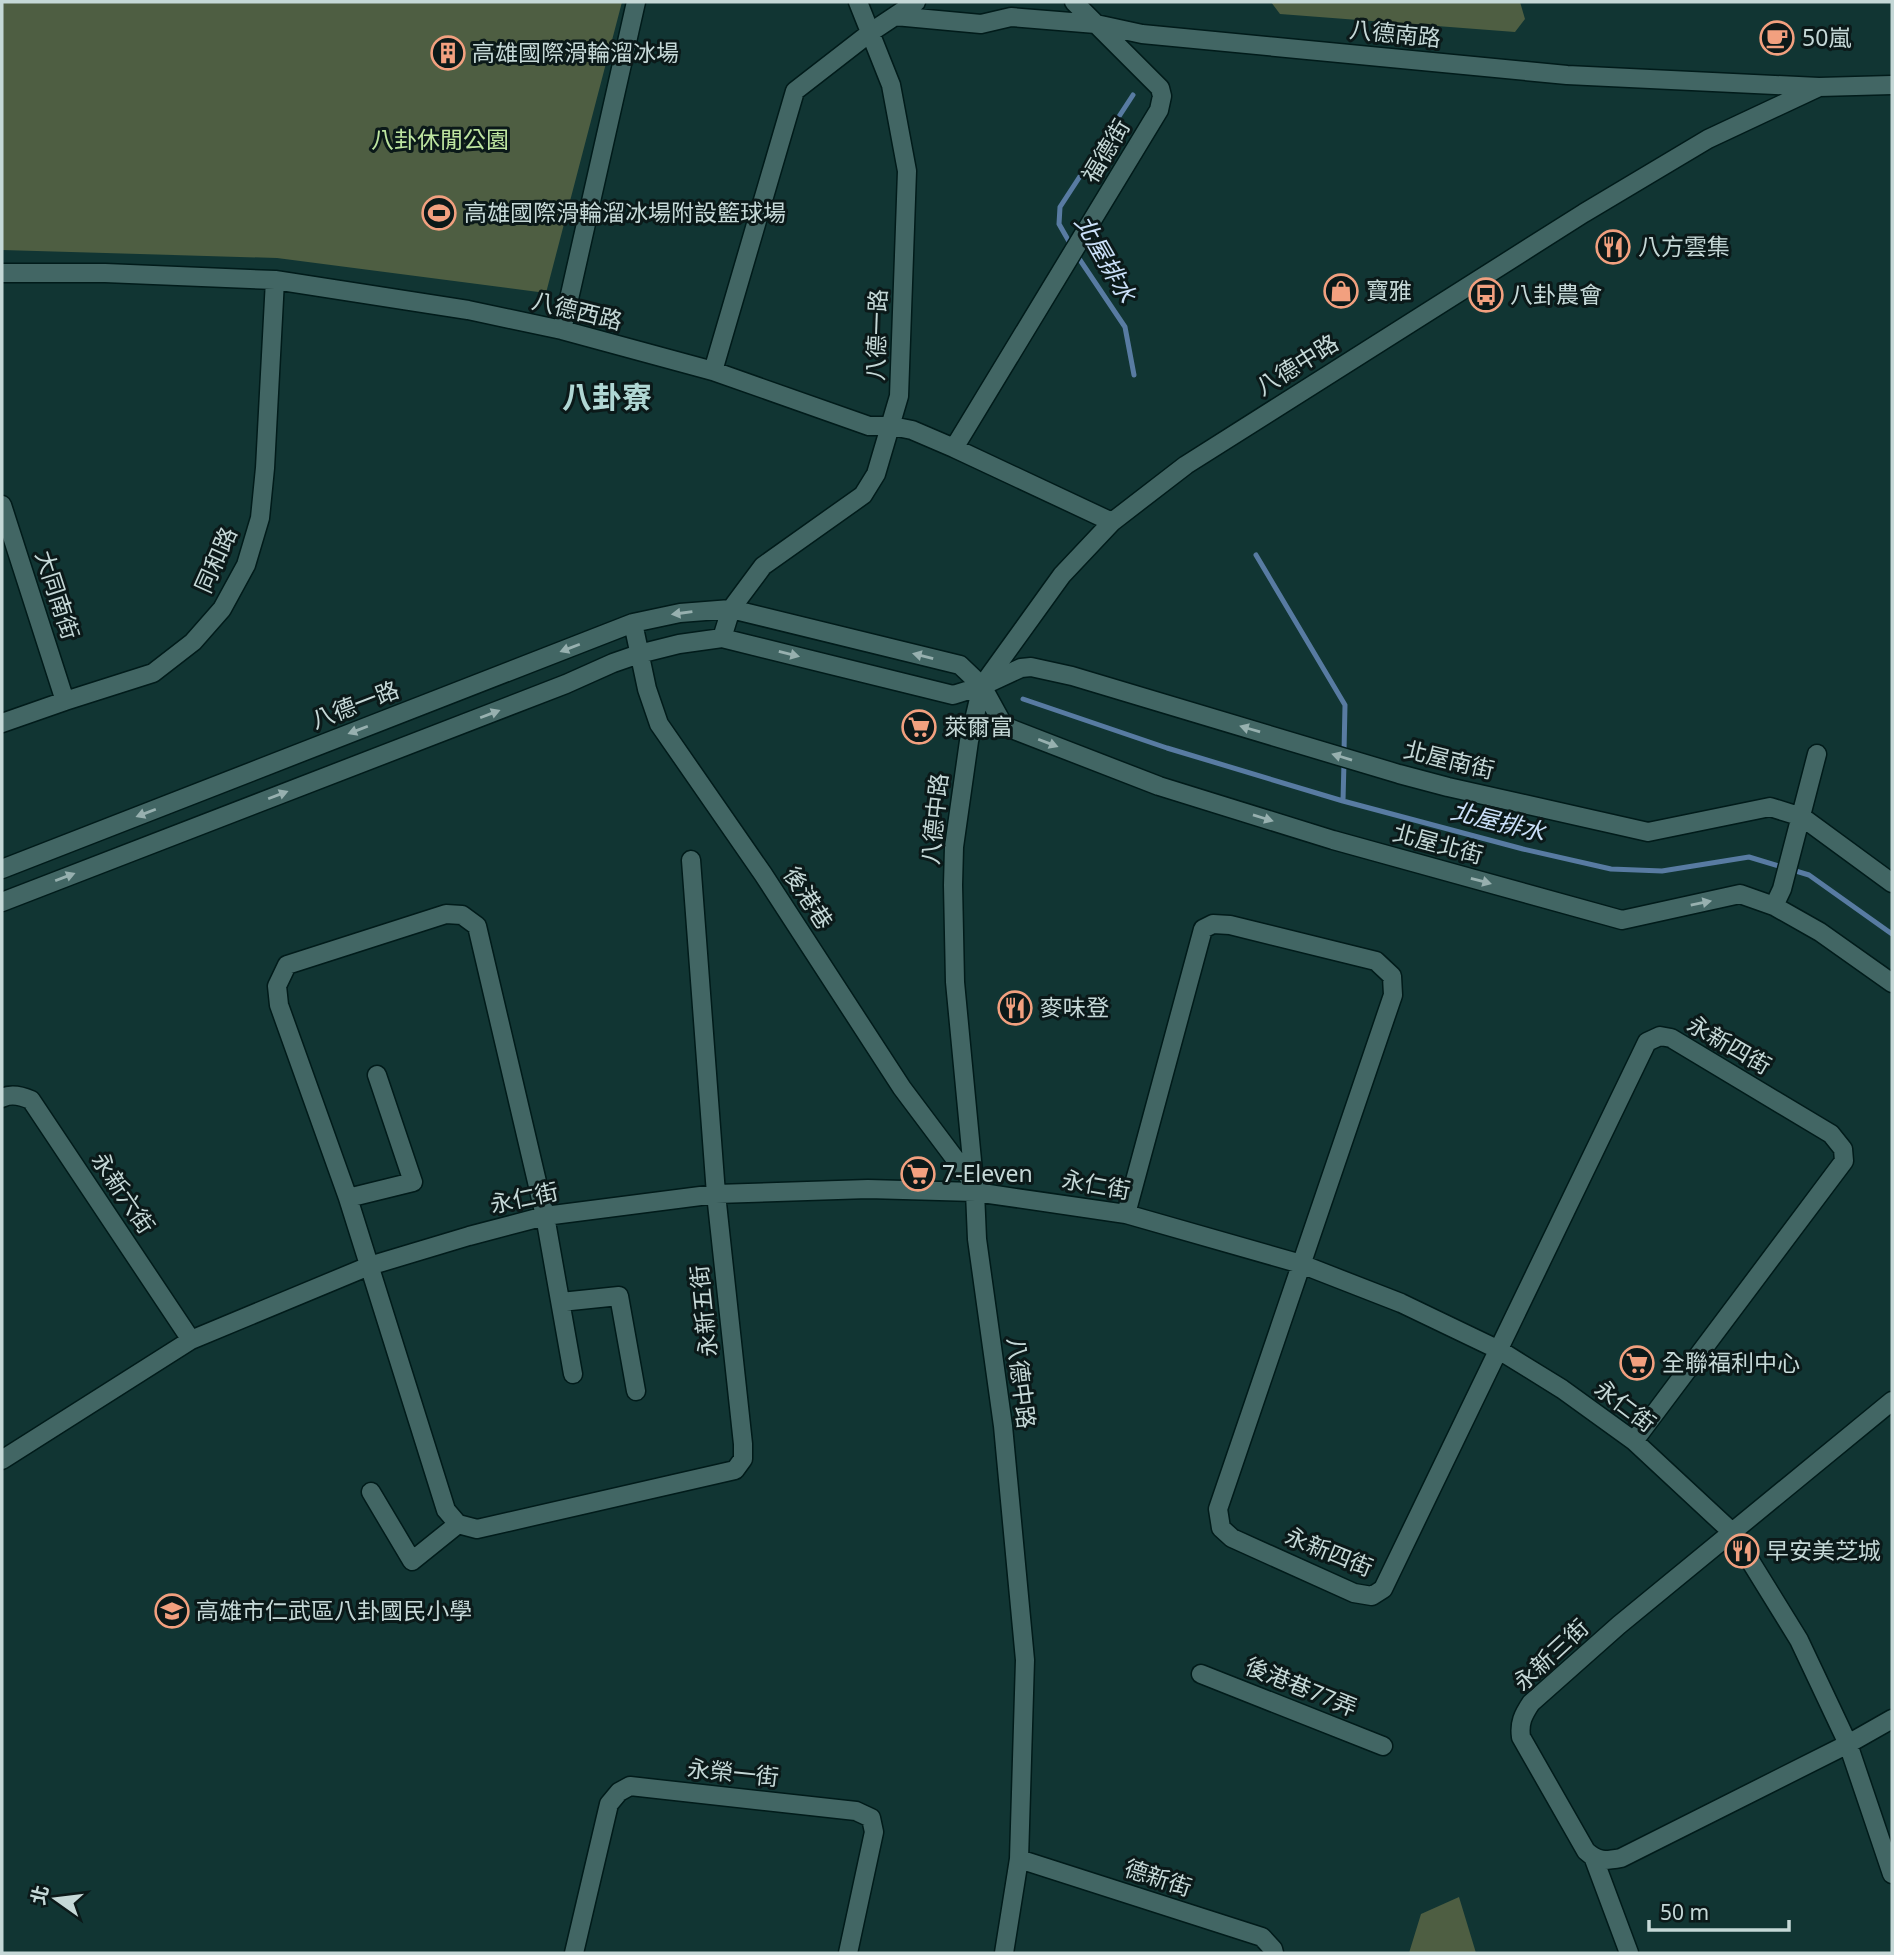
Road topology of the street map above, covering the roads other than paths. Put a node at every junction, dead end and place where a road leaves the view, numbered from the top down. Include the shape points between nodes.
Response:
1 (636, 2) edge
2 (858, 2) edge
3 (916, 2) edge
4 (1074, 2) edge
5 (895, 16) junction
6 (1096, 24) junction
7 (871, 32) junction
8 (1892, 85) edge
9 (1819, 87) junction
10 (2, 273) edge
11 (275, 280) junction
12 (562, 330) junction
13 (713, 371) junction
14 (892, 426) junction
15 (954, 448) junction
16 (2, 505) edge
17 (1112, 522) junction
18 (732, 609) junction
19 (633, 623) junction
20 (722, 638) junction
21 (639, 654) junction
22 (982, 686) junction
23 (65, 701) junction
24 (2, 723) edge
25 (1817, 754) dead end
26 (1802, 817) junction
27 (691, 860) dead end
28 (2, 869) edge
29 (1892, 883) edge
30 (2, 902) edge
31 (1774, 906) junction
32 (1892, 983) edge
33 (377, 1075) dead end
34 (2, 1098) edge
35 (974, 1188) junction
36 (716, 1194) junction
37 (348, 1198) junction
38 (1126, 1214) junction
39 (545, 1216) junction
40 (1301, 1264) junction
41 (369, 1266) junction
42 (561, 1301) junction
43 (191, 1340) junction
44 (1499, 1350) junction
45 (573, 1374) dead end
46 (636, 1391) dead end
47 (1892, 1401) edge
48 (1634, 1441) junction
49 (5, 1452) edge
50 (372, 1492) dead end
51 (457, 1524) junction
52 (1733, 1533) junction
53 (1201, 1674) dead end
54 (1892, 1720) edge
55 (1849, 1744) junction
56 (1383, 1746) dead end
57 (1019, 1859) junction
58 (1594, 1859) junction
59 (1892, 1874) edge
60 (575, 1953) edge
61 (848, 1953) edge
62 (1004, 1953) edge
63 (1274, 1953) edge
64 (1629, 1953) edge

1 - 12 street
2 - 7 street, 八德一路
3 - 5 street
4 - 6 street, 福德街
5 - 6 street, 八德南路 via 981,23 1011,17
5 - 7 street
6 - 9 street, 八德南路 via 1142,34 1567,75
6 - 15 street, 福德街 via 1160,88 1159,110
7 - 13 street via 795,91
7 - 14 street, 八德一路 via 891,85 907,171 899,396
8 - 9 street, 八德南路
9 - 17 street, 八德中路 via 1708,139 1584,213 1186,465
10 - 11 street, 八德西路
11 - 12 street, 八德西路 via 468,310
11 - 23 street, 同和路 via 260,518 246,565 222,609 193,642 153,673
12 - 13 street, 八德西路
13 - 14 street, 八德西路 via 869,426
14 - 15 street, 八德西路
14 - 18 street, 八德一路 via 876,474 863,495 763,566
15 - 17 street, 八德西路
16 - 23 street, 大同南街
17 - 22 street, 八德中路 via 1062,575
18 -> 19 street, 八德一路
18 - 20 street, 八德一路
22 -> 18 street, 八德一路 via 960,665
19 - 21 street, 後港巷
19 -> 28 street, 八德一路
20 - 21 street
20 -> 22 street via 953,695
30 -> 21 street
21 - 35 street, 後港巷 via 659,724
26 -> 22 street, 北屋南街 via 1770,807 1648,832 1399,774 1031,667
22 -> 31 street, 北屋北街 via 1004,726 1158,786 1333,840 1622,920 1740,894
22 - 35 street, 八德中路 via 969,741 953,884 955,982
23 - 24 street, 同和路
25 - 26 street
26 - 29 street, 北屋南街
26 - 31 street
27 - 36 street, 永新五街
31 - 32 street, 北屋北街 via 1821,932
33 - 37 street via 413,1182
34 - 43 street, 永新六街 via 31,1100
35 - 36 street, 永仁街
35 - 38 street, 永仁街
35 - 57 street, 八德中路 via 1025,1660
36 - 39 street, 永仁街
36 - 51 street, 永新五街 via 744,1460 735,1470 477,1529
37 - 39 street via 279,1005 277,986 287,965 446,914 462,915 477,926
37 - 41 street
38 - 40 street, 永仁街
38 - 40 street, 永新四街 via 1203,929 1230,925 1376,961 1392,976 1393,995
39 - 41 street, 永仁街
39 - 42 street
40 - 44 street, 永仁街 via 1401,1303
40 - 44 street, 永新四街 via 1218,1509 1221,1528 1232,1538 1354,1593 1372,1596 1383,1589
41 - 43 street, 永仁街
41 - 51 street via 446,1510
42 - 45 street
42 - 46 street via 619,1296
43 - 49 street, 永仁街
44 - 48 street, 永仁街
44 - 48 street, 永新四街 via 1647,1042 1660,1036 1671,1038 1831,1134 1843,1149 1844,1161
47 - 52 street, 永新三街
48 - 52 street, 永仁街
50 - 51 street via 412,1561
52 - 55 street, 永仁街 via 1799,1640
52 - 58 street, 永新三街 via 1619,1625 1531,1703 1523,1716 1521,1737
53 - 56 street, 後港巷77弄
54 - 55 street
55 - 58 street via 1621,1858
55 - 59 street, 永仁街
57 - 62 street, 八德中路
57 - 63 street, 德新街 via 1262,1937
58 - 64 street, 永新三街
60 - 61 street, 永榮一街 via 609,1804 630,1786 856,1811 871,1818 874,1832

